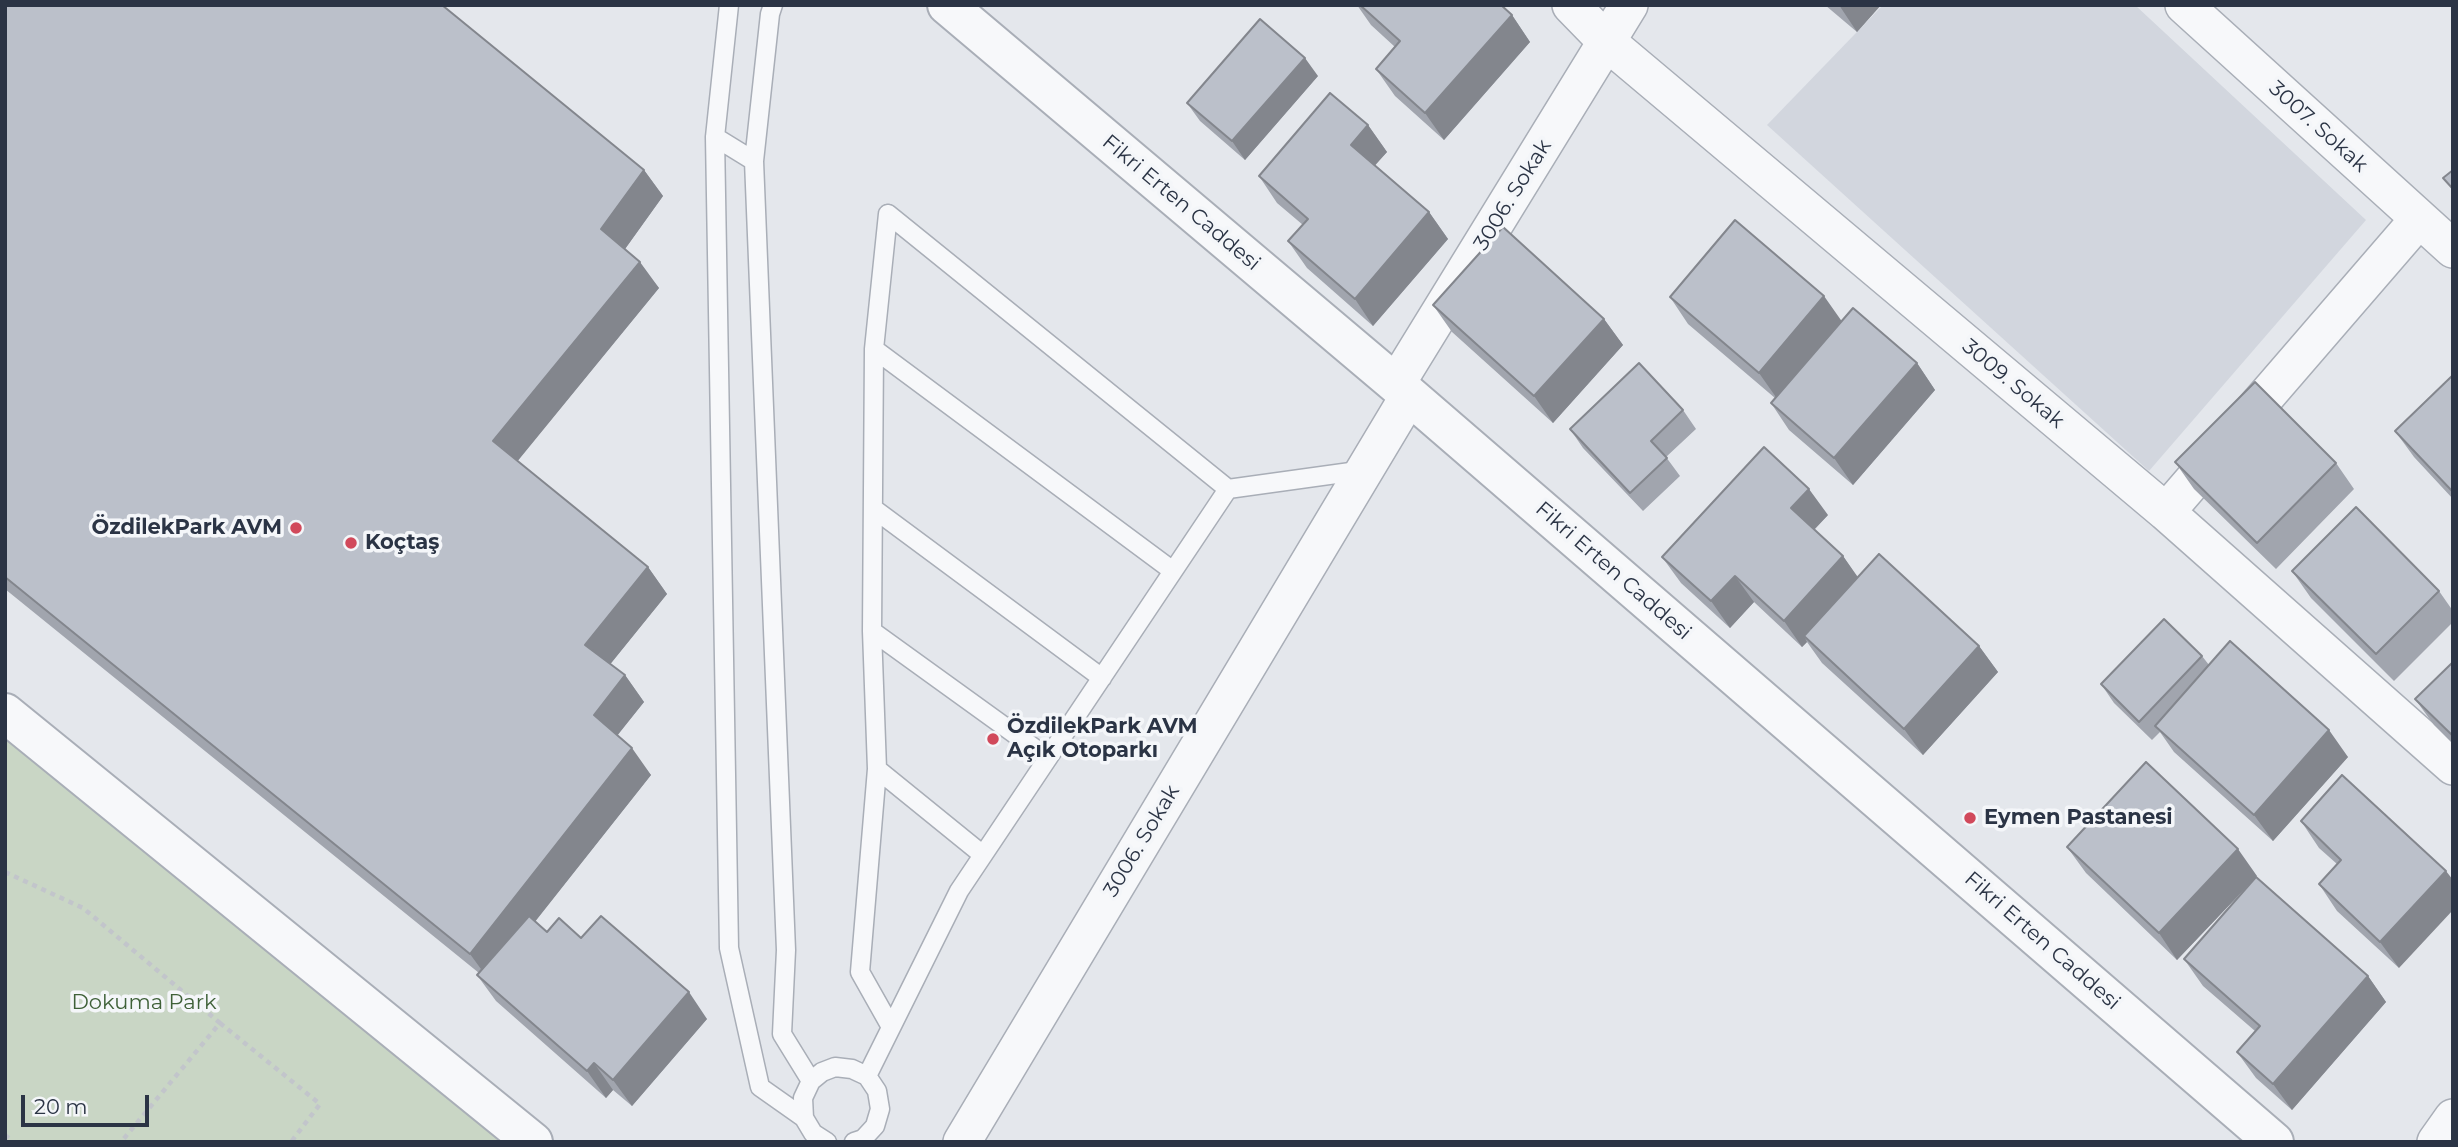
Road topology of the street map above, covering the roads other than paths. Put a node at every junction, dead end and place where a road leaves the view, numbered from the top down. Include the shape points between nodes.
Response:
1 (729, 5) edge
2 (774, 5) edge
3 (947, 5) edge
4 (1571, 5) edge
5 (1629, 5) edge
6 (2184, 5) edge
7 (1607, 42) junction
8 (715, 137) junction
9 (754, 161) junction
10 (2419, 219) junction
11 (2453, 249) edge
12 (874, 349) junction
13 (1402, 390) junction
14 (1365, 470) junction
15 (1228, 489) junction
16 (874, 509) junction
17 (2166, 512) junction
18 (1173, 571) junction
19 (872, 631) junction
20 (1102, 678) junction
21 (5, 713) edge
22 (1048, 758) junction
23 (2453, 766) edge
24 (877, 769) junction
25 (983, 855) junction
26 (891, 1027) junction
27 (867, 1076) junction
28 (811, 1081) junction
29 (804, 1118) junction
30 (2453, 1118) edge
31 (533, 1142) edge
32 (827, 1142) edge
33 (854, 1142) edge
34 (962, 1142) edge
35 (2274, 1142) edge
36 (2437, 1142) edge

1 - 8 lane
2 - 9 lane
3 - 13 street, Fikri Erten Caddesi
4 - 7 street, 3009. Sokak
5 - 7 street, 3006. Sokak
6 - 10 street, 3007. Sokak
7 - 13 street, 3006. Sokak
7 - 17 street, 3009. Sokak
8 - 9 lane
8 - 29 lane via 729,948 760,1087
9 - 28 lane via 786,950 782,1034
10 - 11 street, 3007. Sokak
10 - 17 street
12 - 15 lane via 888,214
12 - 16 lane
12 - 18 lane
13 - 14 street, 3006. Sokak
13 - 35 street, Fikri Erten Caddesi
14 - 15 lane
14 - 34 street, 3006. Sokak
15 - 18 lane
16 - 19 lane
16 - 20 lane
17 - 23 street, 3009. Sokak
18 - 20 lane
19 - 22 lane
19 - 24 lane
20 - 22 lane
21 - 31 street
22 - 25 lane
24 - 25 lane
24 - 26 lane via 860,972
25 - 26 lane via 959,891
26 - 27 lane
27 - 28 lane via 835,1067
27 - 33 lane via 877,1091 880,1109 875,1126
28 - 29 lane via 803,1098
29 - 32 lane via 813,1133
30 - 36 street

